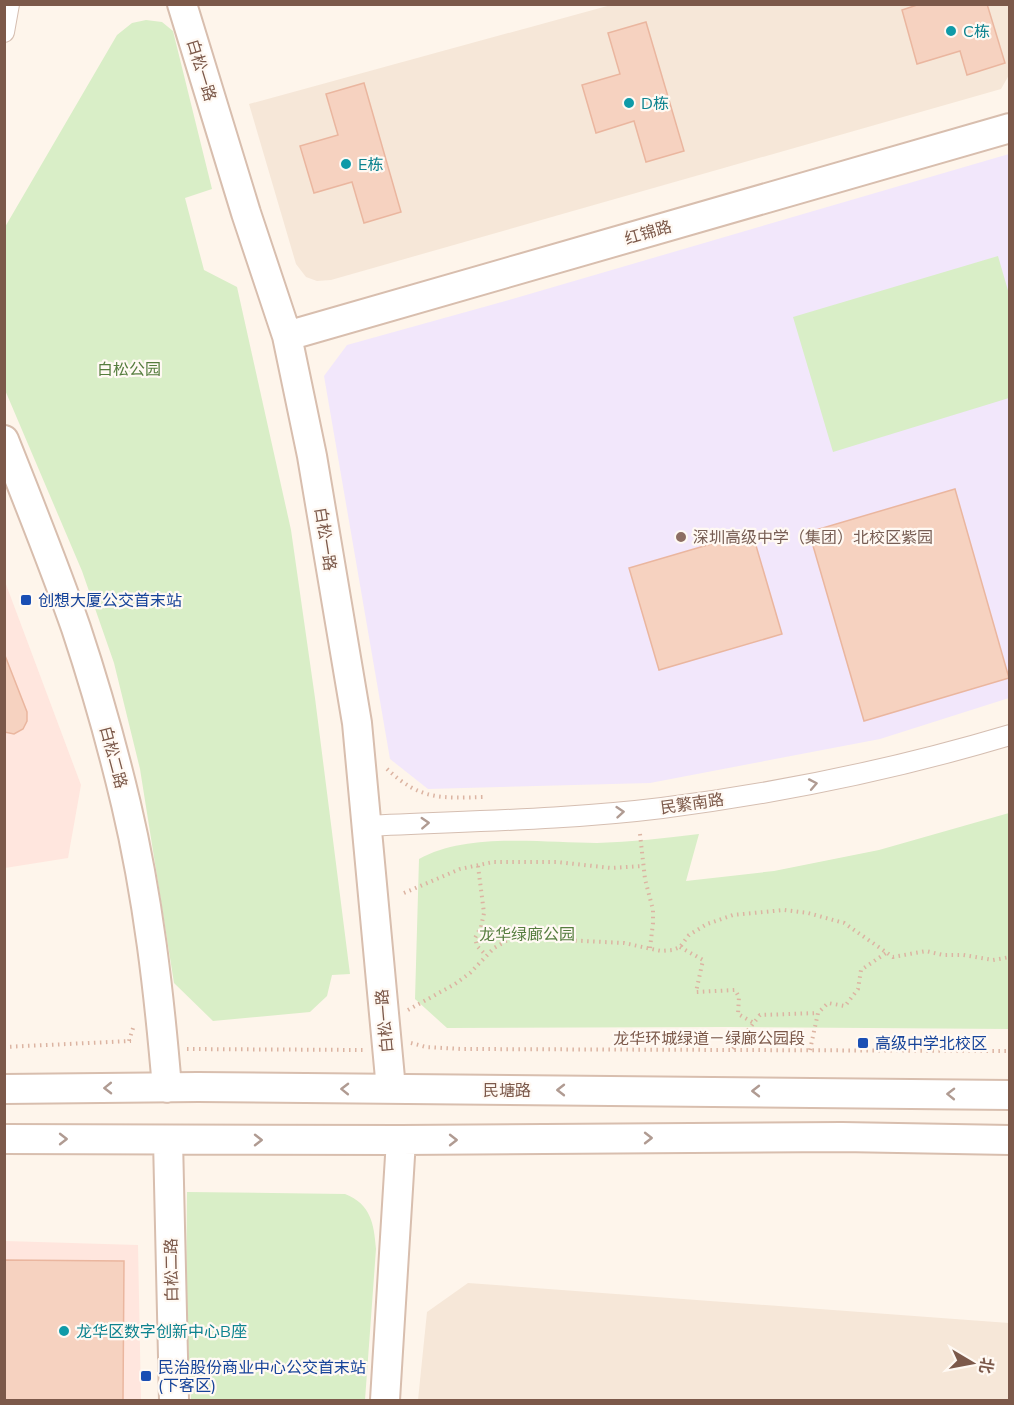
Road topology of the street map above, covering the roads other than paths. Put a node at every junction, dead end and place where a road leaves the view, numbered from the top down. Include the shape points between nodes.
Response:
1 (9, 4) edge
2 (182, 4) edge
3 (4, 32) edge
4 (1010, 128) edge
5 (287, 336) junction
6 (4, 441) edge
7 (1010, 735) edge
8 (367, 826) junction
9 (167, 1088) junction
10 (4, 1089) edge
11 (391, 1089) junction
12 (1010, 1095) edge
13 (4, 1139) edge
14 (168, 1140) junction
15 (401, 1140) junction
16 (1010, 1140) edge
17 (174, 1401) edge
18 (385, 1401) edge

1 - 3 street
2 - 5 street, 白松一路
4 - 5 street, 红锦路
5 - 8 street, 白松一路 via 312,456 357,723
6 - 9 street, 白松二路 via 76,630 126,804 146,901
8 -> 7 street, 民繁南路 via 673,807 869,773
8 - 11 street, 白松一路
9 -> 10 street, 民塘路
11 -> 9 street, 民塘路
12 -> 11 street, 民塘路
13 -> 14 street
14 -> 15 street
14 - 17 street, 白松二路
15 -> 16 street
15 - 18 street

